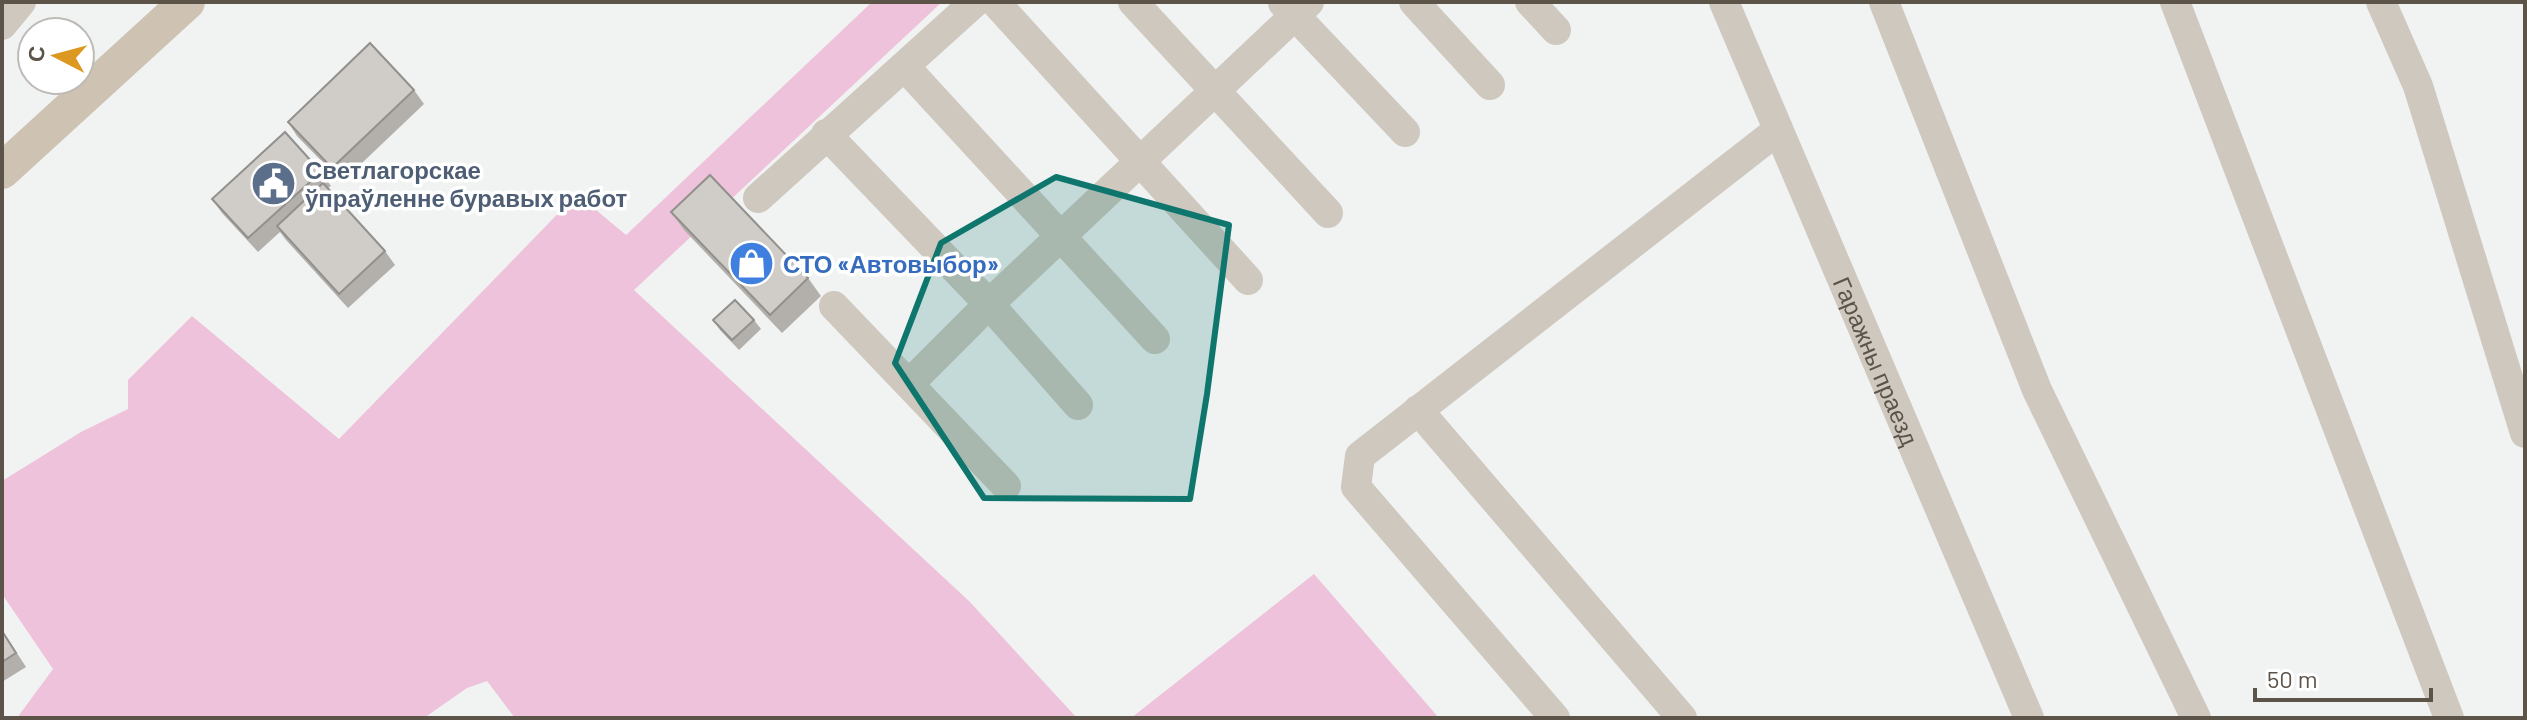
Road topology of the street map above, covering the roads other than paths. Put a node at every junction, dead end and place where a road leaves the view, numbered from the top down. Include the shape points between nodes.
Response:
1 (21, 2) edge
2 (187, 2) edge
3 (975, 2) edge
4 (995, 2) edge
5 (1133, 2) edge
6 (1414, 2) edge
7 (1530, 2) edge
8 (1724, 2) edge
9 (1884, 2) edge
10 (2175, 2) edge
11 (2381, 2) edge
12 (1295, 6) edge
13 (2, 25) edge
14 (1556, 30) dead end
15 (905, 67) junction
16 (1490, 85) dead end
17 (1215, 90) junction
18 (1778, 130) junction
19 (1405, 132) dead end
20 (826, 134) junction
21 (1140, 161) junction
22 (2, 171) edge
23 (758, 198) dead end
24 (1328, 213) dead end
25 (1061, 236) junction
26 (1248, 280) dead end
27 (989, 304) junction
28 (834, 306) dead end
29 (1155, 339) dead end
30 (909, 384) junction
31 (1078, 405) dead end
32 (1418, 410) junction
33 (2525, 433) edge
34 (1006, 486) dead end
35 (1555, 718) edge
36 (1682, 718) edge
37 (2029, 718) edge
38 (2196, 718) edge
39 (2449, 718) edge

1 - 13 lane
2 - 22 main road
3 - 15 lane
4 - 21 lane
5 - 17 lane
6 - 16 lane
7 - 14 lane
8 - 18 lane, Гаражны праезд
9 - 38 lane via 2037,390
10 - 39 lane
11 - 33 lane via 2418,86
12 - 17 lane
12 - 19 lane
15 - 20 lane
15 - 25 lane
17 - 21 lane
17 - 24 lane
18 - 32 lane
18 - 37 lane, Гаражны праезд
20 - 23 lane
20 - 27 lane
21 - 25 lane
21 - 26 lane
25 - 27 lane
25 - 29 lane
27 - 30 lane
27 - 31 lane
28 - 30 lane
30 - 34 lane
32 - 35 lane via 1360,456 1356,487
32 - 36 lane

